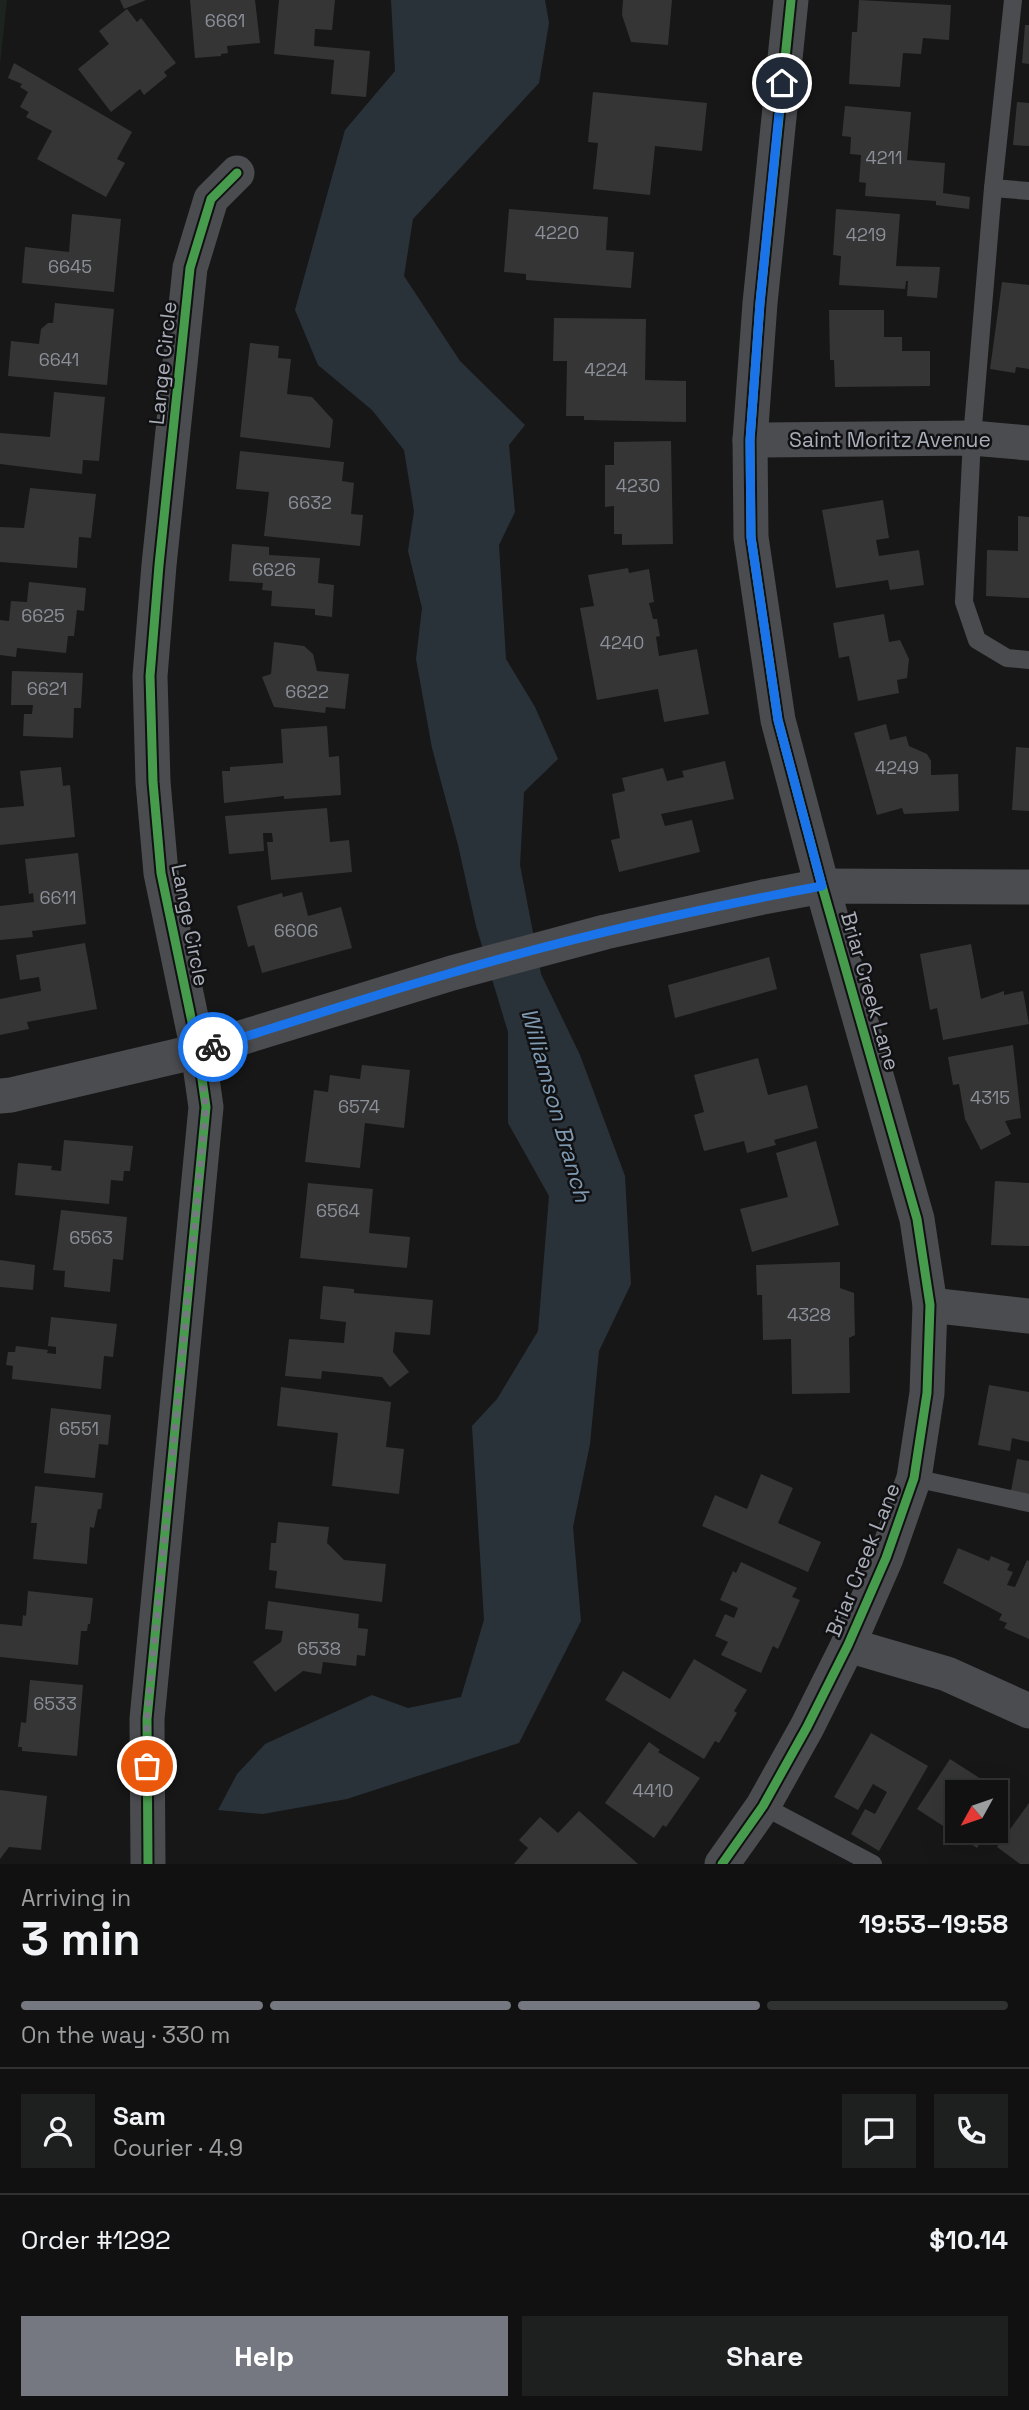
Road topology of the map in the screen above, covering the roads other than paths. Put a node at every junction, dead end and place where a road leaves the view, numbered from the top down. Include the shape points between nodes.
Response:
1 (791, 0) edge
2 (1013, 0) edge
3 (237, 173) dead end
4 (993, 188) junction
5 (1029, 191) edge
6 (972, 438) junction
7 (750, 440) junction
8 (1029, 443) edge
9 (1029, 660) edge
10 (822, 886) junction
11 (1029, 887) edge
12 (198, 1051) junction
13 (0, 1096) edge
14 (930, 1305) junction
15 (1029, 1316) edge
16 (914, 1478) junction
17 (1029, 1503) edge
18 (848, 1645) junction
19 (1029, 1711) edge
20 (763, 1806) junction
21 (148, 1864) edge
22 (722, 1864) edge
23 (873, 1864) edge

1 - 7 street, Briar Creek Lane
2 - 4 lane
3 - 12 street, Lange Circle via 211,199 190,268 150,676 161,873
4 - 5 lane
4 - 6 lane
6 - 7 street, Saint Moritz Avenue
6 - 8 street, Saint Moritz Avenue
6 - 9 lane via 964,602 977,640 1007,658
7 - 10 street, Briar Creek Lane via 751,537 762,624 778,720
10 - 11 street
10 - 12 street via 605,932 452,973
10 - 14 street, Briar Creek Lane via 917,1219
12 - 13 street
12 - 21 street, Lange Circle via 206,1107 147,1719
14 - 15 street
14 - 16 street, Briar Creek Lane via 927,1393
16 - 17 lane
16 - 18 street, Briar Creek Lane
18 - 19 street via 947,1674
18 - 20 street, Briar Creek Lane
20 - 22 street, Briar Creek Lane
20 - 23 lane

